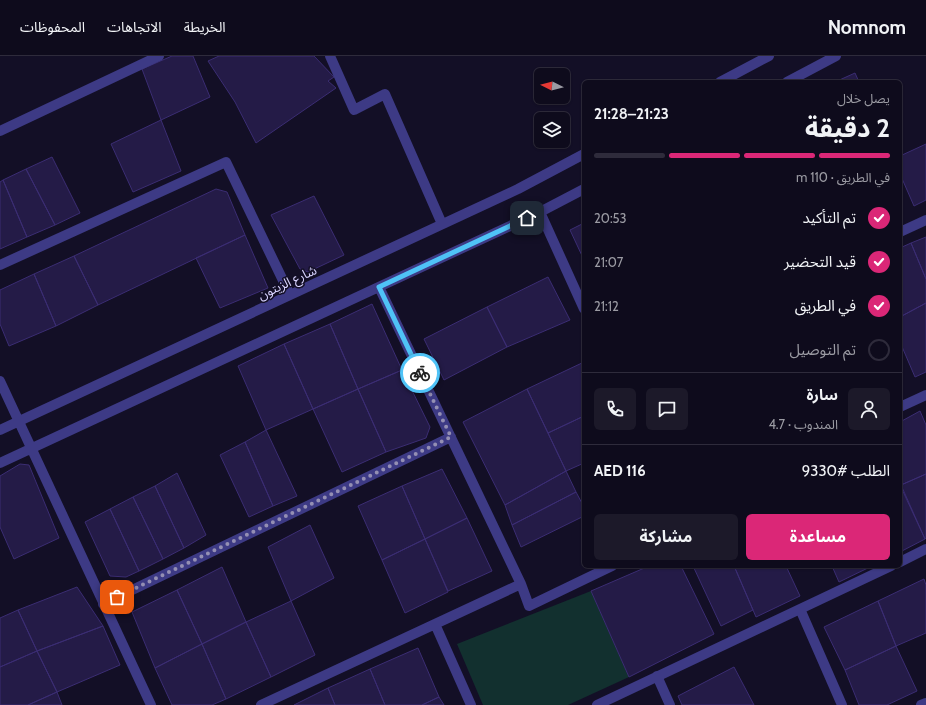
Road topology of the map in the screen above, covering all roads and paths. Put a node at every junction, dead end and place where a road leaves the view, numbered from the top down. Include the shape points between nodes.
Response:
1 (159, 56) edge
2 (330, 56) edge
3 (769, 56) edge
4 (836, 56) edge
5 (724, 80) edge
6 (791, 80) edge
7 (0, 131) edge
8 (582, 155) edge
9 (582, 190) edge
10 (540, 212) junction
11 (926, 220) edge
12 (442, 224) junction
13 (902, 231) edge
14 (0, 265) edge
15 (379, 287) junction
16 (290, 295) junction
17 (582, 305) edge
18 (0, 382) edge
19 (926, 395) edge
20 (902, 406) edge
21 (19, 421) junction
22 (0, 430) edge
23 (451, 437) junction
24 (31, 449) junction
25 (0, 463) edge
26 (926, 549) edge
27 (902, 561) edge
28 (608, 568) edge
29 (887, 568) edge
30 (521, 584) junction
31 (103, 604) junction
32 (800, 609) junction
33 (435, 624) junction
34 (657, 676) junction
35 (926, 702) edge
36 (151, 705) edge
37 (261, 705) edge
38 (471, 705) edge
39 (597, 705) edge
40 (670, 705) edge
41 (842, 705) edge
42 (921, 705) edge

1 - 7 street
2 - 12 street via 354,110 385,94
3 - 5 street
4 - 6 street
8 - 12 street, شارع الزيتون via 518,189
9 - 10 street
10 - 15 street
10 - 17 street
11 - 13 street
12 - 16 street, شارع الزيتون
14 - 16 street via 226,162
15 - 23 street
15 - 24 street
16 - 21 street, شارع الزيتون
18 - 21 street
19 - 20 street
21 - 22 street, شارع الزيتون
21 - 24 street
23 - 30 street
23 - 31 street
24 - 25 street
24 - 31 street
26 - 27 street
28 - 30 street via 529,606
29 - 32 street
30 - 33 street
31 - 36 street
32 - 34 street
32 - 41 street
33 - 37 street
33 - 38 street
34 - 39 street
34 - 40 street
35 - 42 street

